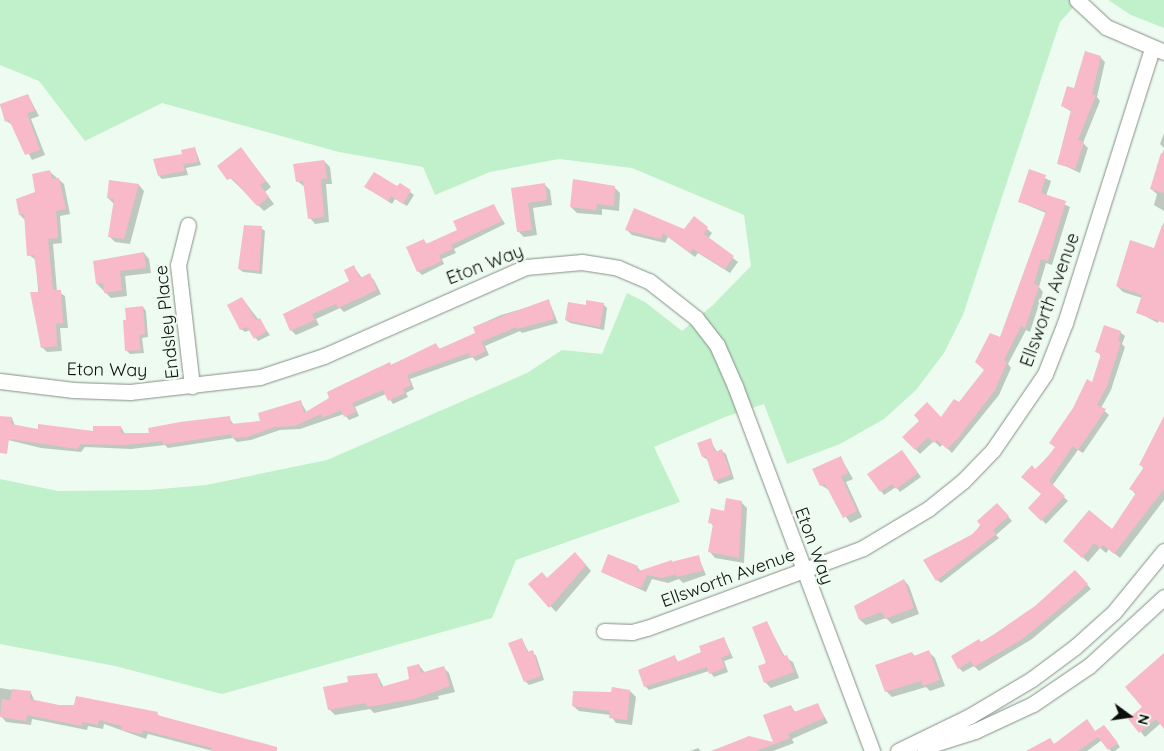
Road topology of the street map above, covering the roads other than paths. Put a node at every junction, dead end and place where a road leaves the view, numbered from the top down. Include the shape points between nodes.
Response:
1 (1077, 0) edge
2 (1158, 50) edge
3 (188, 225) dead end
4 (0, 381) edge
5 (192, 386) junction
6 (1164, 551) edge
7 (803, 570) junction
8 (1164, 598) edge
9 (604, 631) dead end
10 (872, 751) edge
11 (898, 751) edge
12 (911, 751) edge

1 - 2 street via 1106,27
2 - 7 street, Ellsworth Avenue via 1065,323 1045,374 1021,413 987,456 928,510 863,548
3 - 5 street, Endsley Place via 178,265
4 - 5 street, Eton Way via 104,392
5 - 7 street, Eton Way via 260,377 300,364 526,266 582,262 618,268 649,281 675,298 717,345
6 - 11 street via 1114,612 1075,647 1032,679 970,716
7 - 9 street, Ellsworth Avenue via 647,628
7 - 10 street, Eton Way
8 - 12 street via 1089,666 1033,704 976,731

